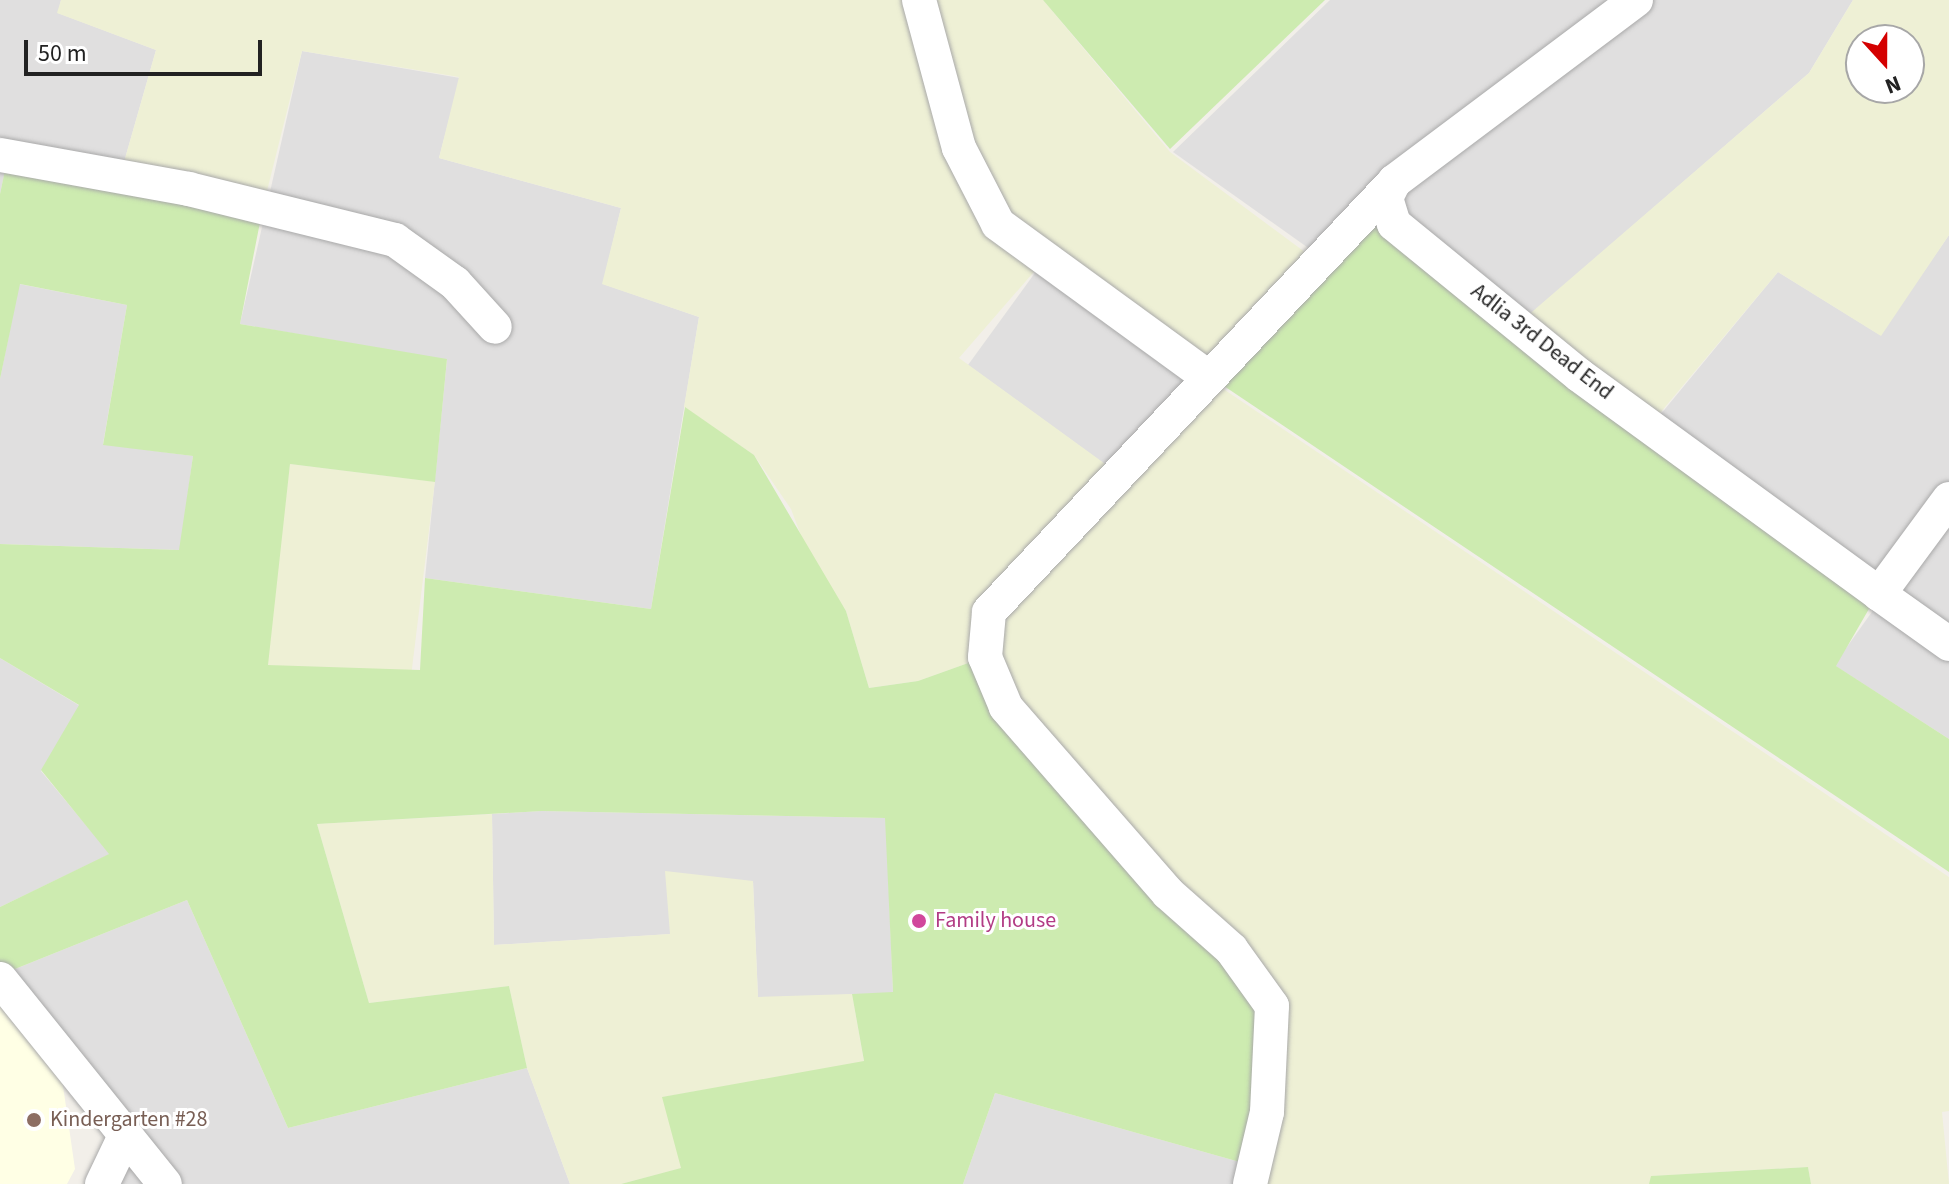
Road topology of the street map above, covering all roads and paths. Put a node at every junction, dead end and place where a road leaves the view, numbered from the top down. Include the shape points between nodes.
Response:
1 (919, 0) edge
2 (1636, 0) edge
3 (0, 155) edge
4 (1394, 182) junction
5 (495, 327) dead end
6 (1209, 378) junction
7 (1949, 499) edge
8 (1879, 594) junction
9 (1949, 644) edge
10 (0, 979) edge
11 (125, 1136) junction
12 (102, 1184) edge
13 (165, 1184) edge
14 (1250, 1184) edge

1 - 6 street via 959,148 998,224
2 - 4 street
3 - 5 street via 189,189 395,240 455,283
4 - 6 street
4 - 8 street, Adlia 3rd Dead End via 1386,198 1394,224 1579,375
6 - 14 street via 989,612 985,657 1006,707 1168,893 1231,949 1272,1006 1267,1112
7 - 8 street
8 - 9 street, Adlia 3rd Dead End
10 - 11 street
11 - 12 street
11 - 13 street

